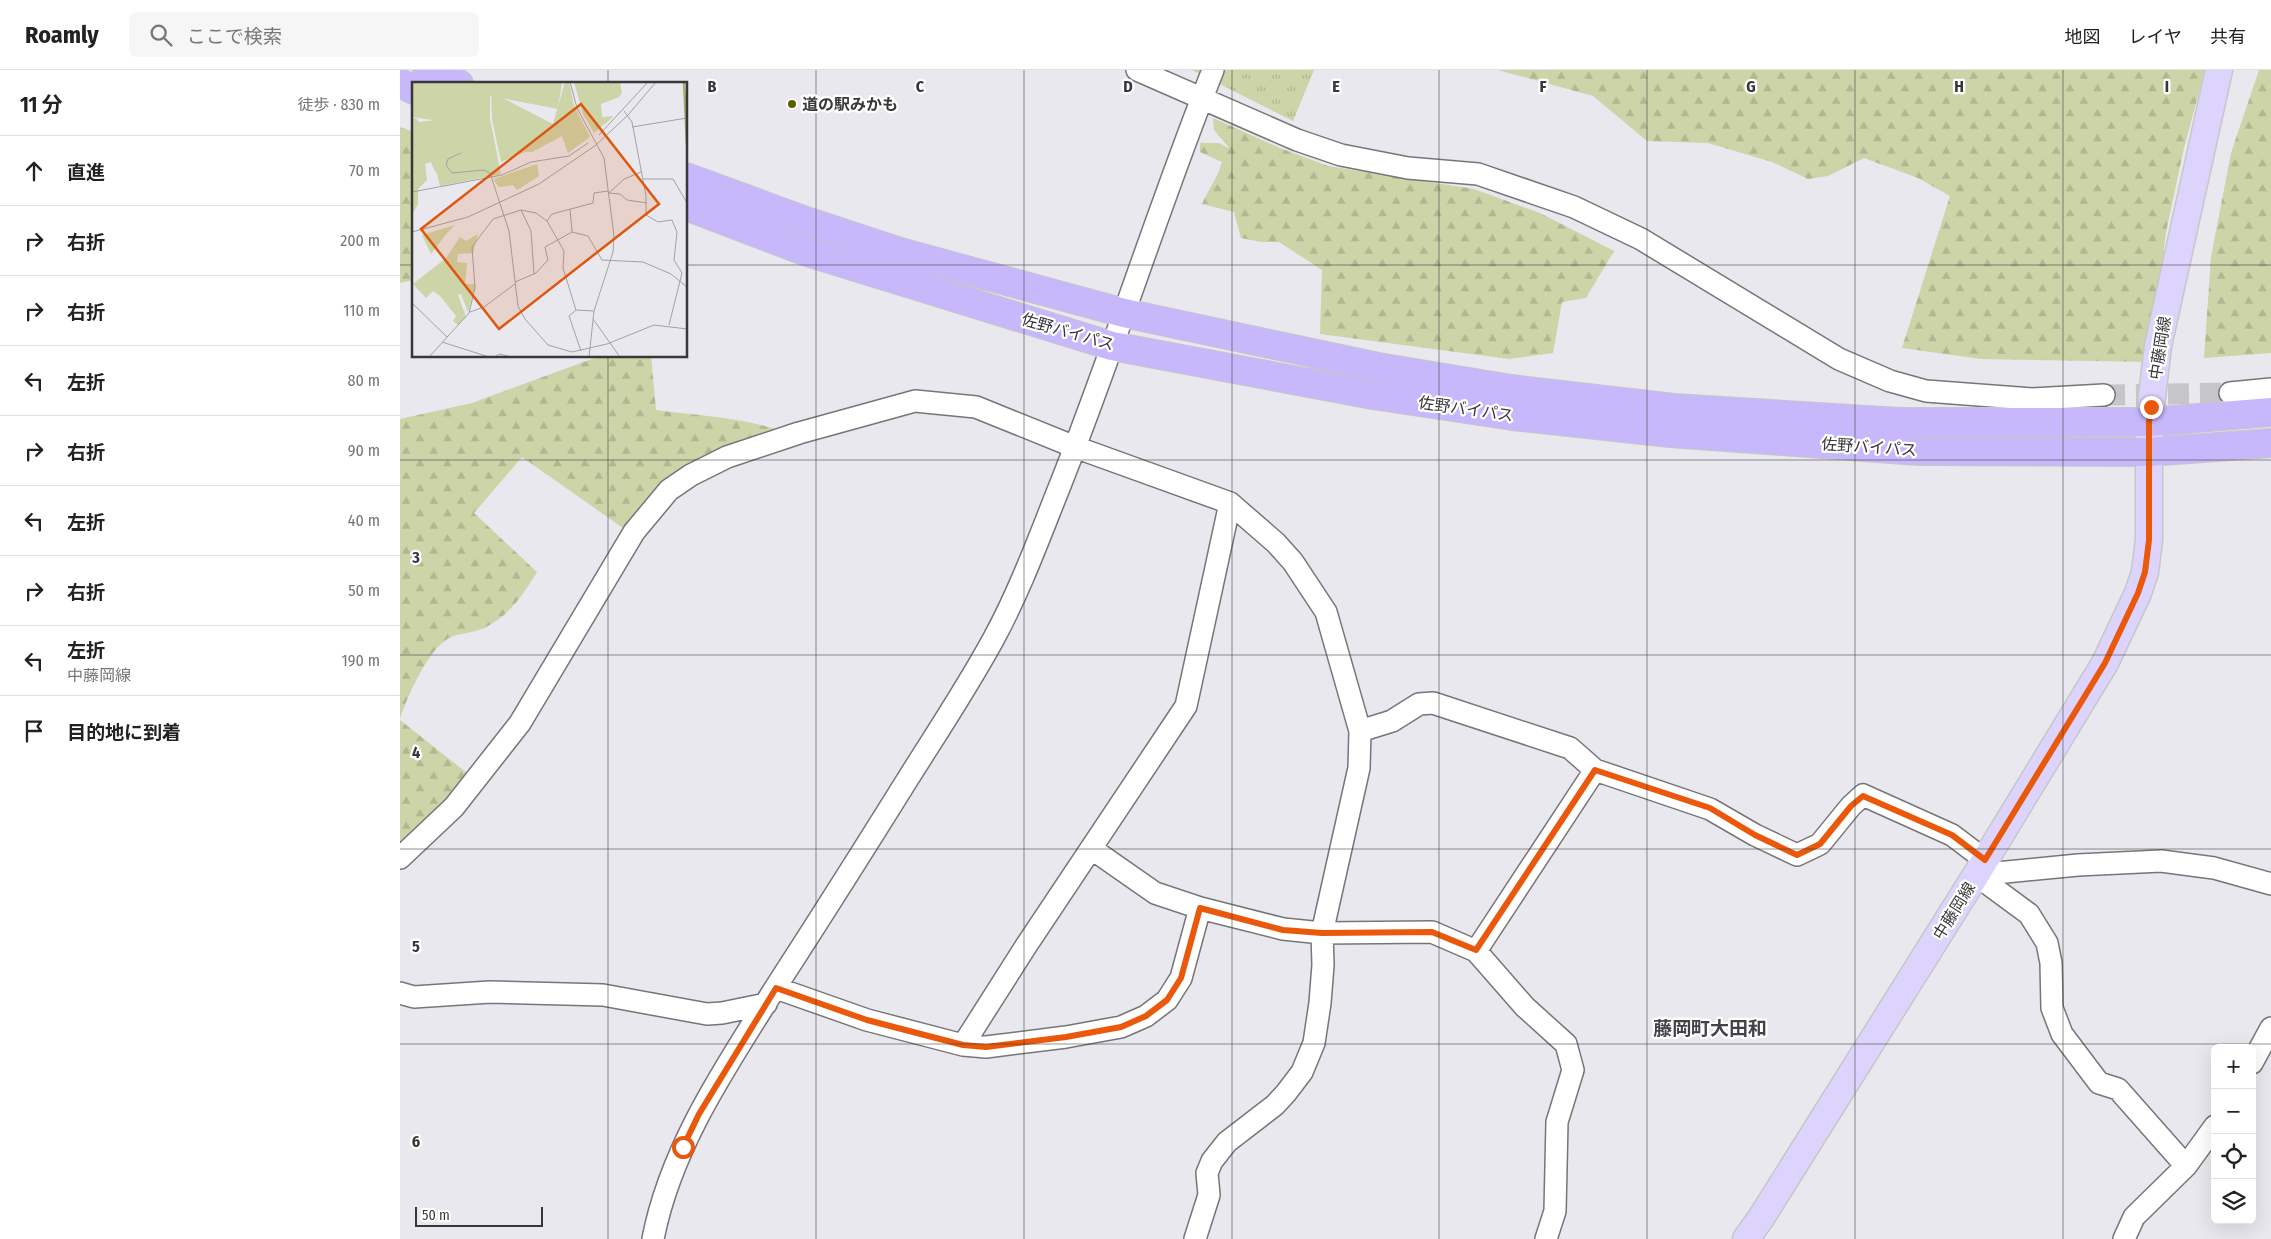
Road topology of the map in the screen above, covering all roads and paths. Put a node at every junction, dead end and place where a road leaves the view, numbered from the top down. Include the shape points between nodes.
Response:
1 (427, 70) edge
2 (1137, 70) edge
3 (1212, 70) edge
4 (2218, 70) edge
5 (454, 82) edge
6 (400, 83) edge
7 (412, 89) edge
8 (1202, 97) junction
9 (688, 178) edge
10 (688, 207) edge
11 (1124, 313) junction
12 (1112, 346) junction
13 (2271, 390) edge
14 (2230, 393) tunnel mouth
15 (2104, 395) tunnel mouth
16 (2271, 412) edge
17 (2149, 422) junction
18 (2271, 443) edge
19 (1075, 447) junction
20 (2149, 452) junction
21 (1230, 503) junction
22 (1360, 731) junction
23 (1595, 770) junction
24 (1092, 849) junction
25 (400, 858) edge
26 (1981, 868) junction
27 (2271, 884) edge
28 (1200, 908) junction
29 (1322, 933) junction
30 (1476, 950) junction
31 (400, 993) edge
32 (771, 996) junction
33 (2271, 1028) edge
34 (963, 1045) junction
35 (2256, 1056) edge
36 (2211, 1132) edge
37 (2186, 1166) junction
38 (653, 1239) edge
39 (1196, 1239) edge
40 (1546, 1239) edge
41 (1746, 1239) edge
42 (2124, 1239) edge

1 - 5 highway
2 - 8 street
3 - 8 street
4 - 17 main road, 中藤岡線 via 2158,346
6 - 7 highway
8 - 11 street
8 - 15 street via 1341,156 1408,168 1478,174 1574,207 1641,239 1839,359 1890,381 1926,391 2032,398
9 - 11 highway, 佐野バイパス via 894,250
10 - 12 highway, 佐野バイパス via 807,252
11 - 12 street
11 - 17 highway, 佐野バイパス via 1378,366 1511,389 1674,408 1899,422
12 - 19 street
12 - 20 highway, 佐野バイパス via 1373,395 1512,416 1670,433 1919,452
13 - 14 street
16 - 17 highway, 佐野バイパス
17 - 20 main road, 中藤岡線
18 - 20 highway, 佐野バイパス
19 - 21 street
19 - 25 street via 976,407 915,401 799,433 727,458 691,475 669,490 634,532 520,723 454,806
19 - 32 street via 1020,585 995,636 963,693
20 - 26 main road, 中藤岡線 via 2149,540 2145,572 2138,593 2105,663
21 - 22 street via 1282,549 1326,612
21 - 24 street via 1186,706
22 - 23 street via 1392,721 1419,704 1434,703 1570,748
22 - 29 street via 1359,768
23 - 26 street via 1710,808 1797,855 1820,844 1863,796 1952,835
23 - 30 street
24 - 28 street via 1155,893
24 - 34 street
26 - 27 street via 2162,861 2214,868
26 - 37 street via 2029,914 2047,944 2051,963 2052,1008 2062,1034 2099,1083 2118,1089
26 - 41 main road, 中藤岡線
28 - 29 street via 1283,930
28 - 34 street via 1181,978 1167,1000 1146,1016 1121,1027 1066,1037 986,1047
29 - 30 street via 1432,932
29 - 39 street via 1323,965 1314,1043 1302,1072 1275,1104 1227,1142 1212,1161 1207,1173 1209,1195
30 - 40 street via 1525,1007 1566,1044 1573,1070 1557,1122 1555,1211
31 - 32 street via 414,997 490,992 603,995 707,1014 722,1013
32 - 34 street
32 - 38 street via 699,1114 683,1147
33 - 35 street
36 - 37 street
37 - 42 street via 2134,1217

